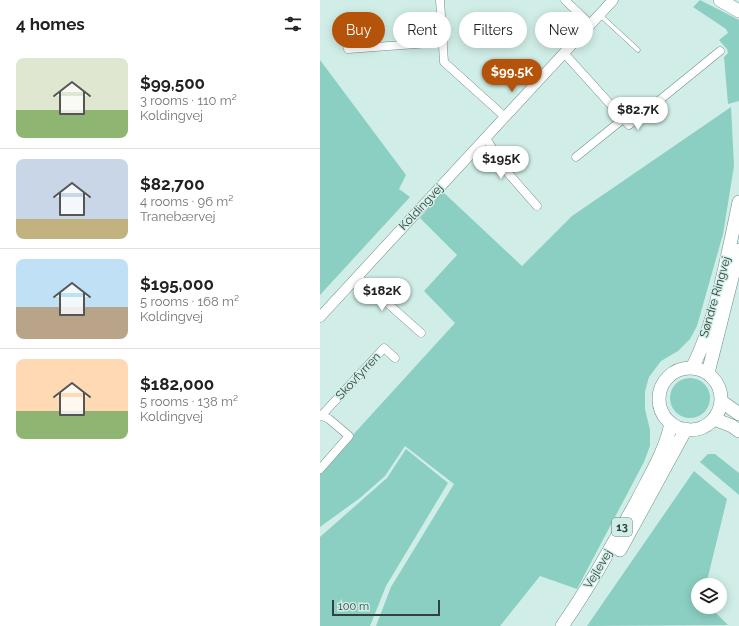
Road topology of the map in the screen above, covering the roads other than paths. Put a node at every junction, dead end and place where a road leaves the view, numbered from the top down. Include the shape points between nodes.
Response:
1 (440, 0) edge
2 (565, 0) edge
3 (613, 0) edge
4 (720, 0) edge
5 (739, 11) edge
6 (441, 12) edge
7 (578, 12) edge
8 (600, 15) junction
9 (593, 21) edge
10 (393, 46) edge
11 (443, 48) edge
12 (568, 48) edge
13 (348, 49) dead end
14 (638, 50) dead end
15 (720, 51) dead end
16 (564, 53) junction
17 (504, 117) junction
18 (623, 119) junction
19 (486, 138) junction
20 (576, 156) dead end
21 (739, 202) edge
22 (537, 206) dead end
23 (739, 250) edge
24 (357, 276) junction
25 (320, 317) edge
26 (421, 332) dead end
27 (395, 358) dead end
28 (692, 368) junction
29 (708, 373) junction
30 (721, 401) junction
31 (739, 414) edge
32 (321, 415) edge
33 (714, 419) junction
34 (671, 423) junction
35 (686, 429) junction
36 (739, 431) edge
37 (320, 468) edge
38 (562, 626) edge
39 (571, 626) edge

1 - 6 street
2 - 7 street
3 - 8 street, Koldingvej
4 - 5 main road
8 - 9 street, Koldingvej
8 - 14 lane
10 - 13 street
11 - 17 street via 444,62
12 - 16 street, Koldingvej
15 - 18 street via 629,125
16 - 17 street, Koldingvej
16 - 18 street
17 - 19 street, Koldingvej
18 - 20 street
19 - 22 street via 507,172
19 - 24 street, Koldingvej
21 - 28 main road, Søndre Ringvej via 716,299
23 - 29 main road, Søndre Ringvej
24 - 25 street, Koldingvej
24 - 26 street
27 - 32 street, Skovfyrren via 384,348
28 - 29 main road
28 - 34 main road via 684,368 672,374 666,379 660,391 660,405
29 - 30 main road via 718,386
30 - 31 main road
30 - 33 main road
32 - 37 street, Skovfyrren via 349,436
33 - 35 main road via 701,427
33 - 36 main road
34 - 35 main road
34 - 38 main road, Vejlevej / 13 via 665,443 639,495 606,556
35 - 39 main road, Vejlevej / 13 via 623,545

